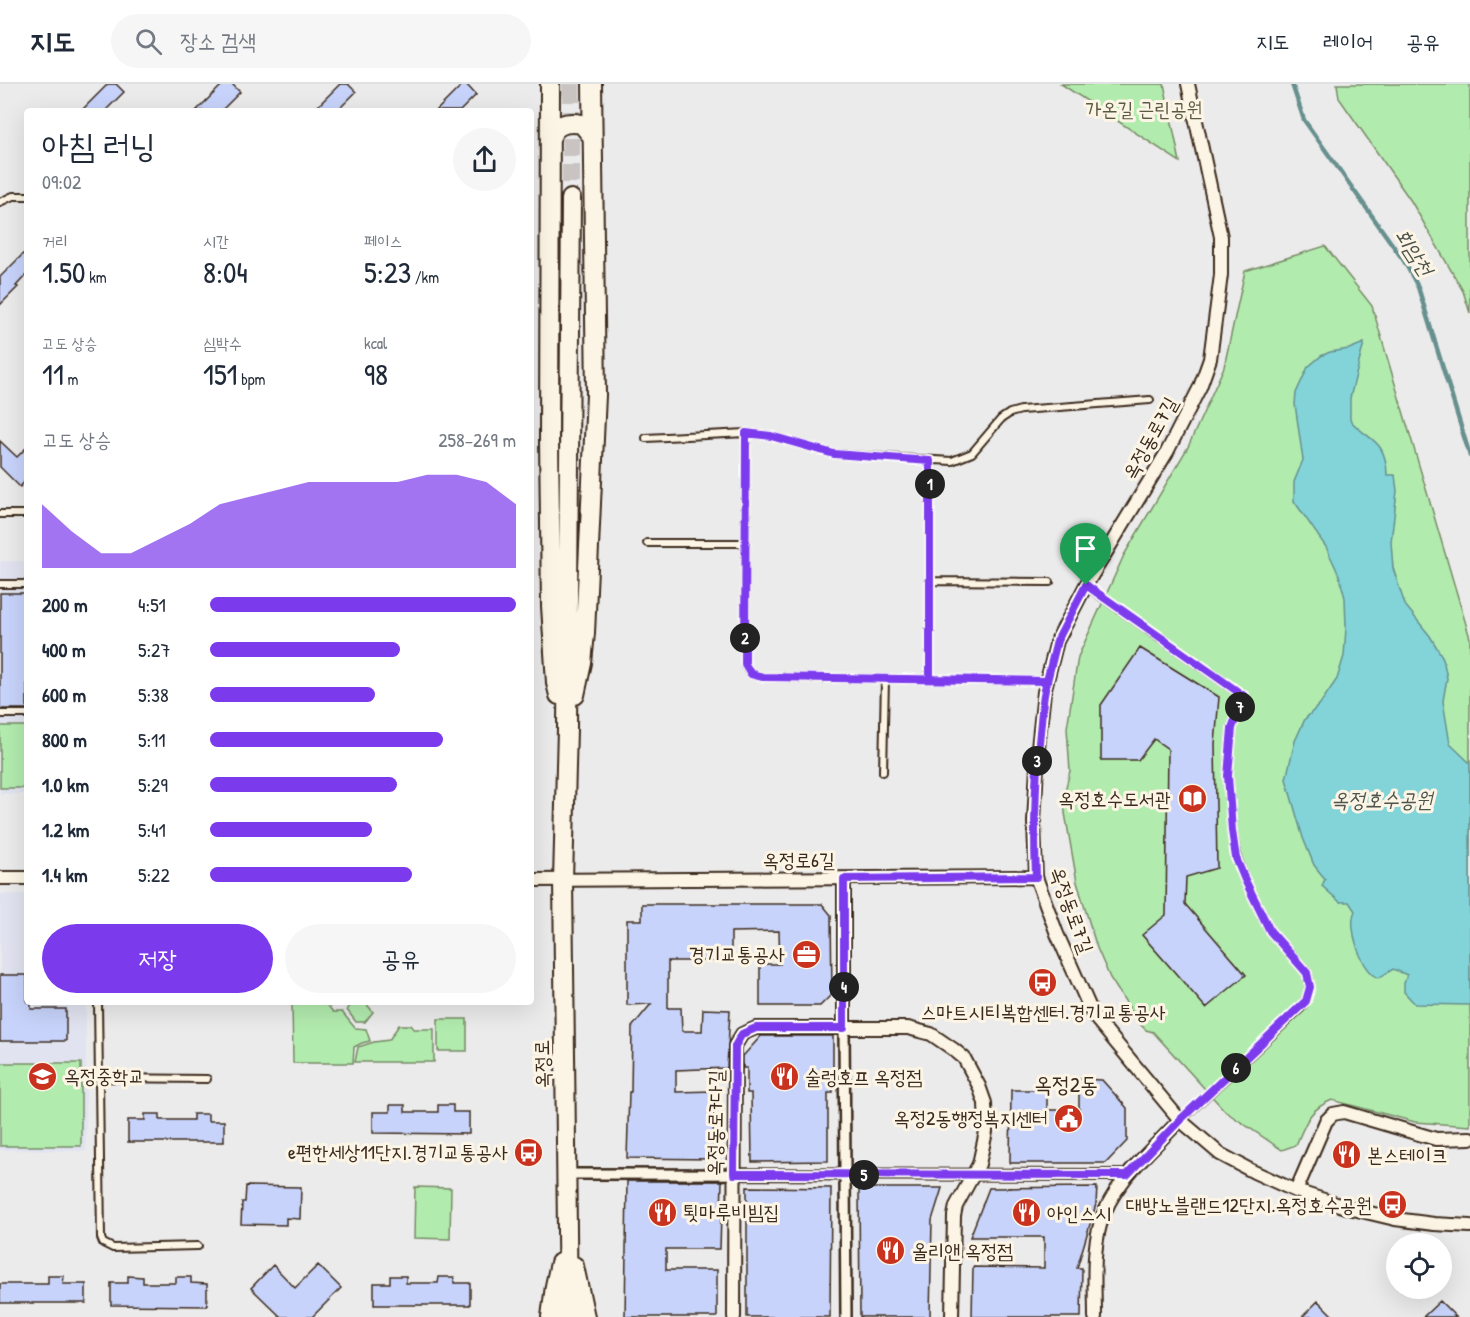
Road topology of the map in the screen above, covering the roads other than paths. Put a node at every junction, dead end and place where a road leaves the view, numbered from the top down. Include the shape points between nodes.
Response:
1 (550, 84) edge
2 (592, 84) edge
3 (1188, 84) edge
4 (592, 136) junction
5 (550, 139) junction
6 (24, 196) edge
7 (572, 199) tunnel mouth
8 (0, 202) edge
9 (1150, 400) dead end
10 (746, 433) junction
11 (646, 438) dead end
12 (930, 461) junction
13 (0, 514) edge
14 (24, 514) edge
15 (647, 543) dead end
16 (745, 543) junction
17 (930, 581) junction
18 (1050, 582) dead end
19 (0, 584) edge
20 (24, 584) edge
21 (1086, 585) junction
22 (885, 679) junction
23 (930, 679) junction
24 (1047, 681) junction
25 (0, 714) edge
26 (24, 714) edge
27 (567, 729) junction
28 (883, 772) dead end
29 (1036, 877) junction
30 (0, 878) edge
31 (24, 878) edge
32 (844, 879) junction
33 (534, 880) edge
34 (563, 880) junction
35 (98, 1005) edge
36 (844, 1028) junction
37 (99, 1078) junction
38 (207, 1078) dead end
39 (1180, 1120) junction
40 (1470, 1138) edge
41 (566, 1174) junction
42 (734, 1174) junction
43 (844, 1174) junction
44 (1127, 1175) junction
45 (973, 1176) junction
46 (1296, 1191) junction
47 (1470, 1226) edge
48 (566, 1238) junction
49 (198, 1246) dead end
50 (551, 1317) edge
51 (568, 1317) edge
52 (585, 1317) edge
53 (734, 1317) edge
54 (846, 1317) edge
55 (952, 1317) edge
56 (1095, 1317) edge

1 - 5 main road
2 - 4 main road
3 - 21 street, 옥정동로7길 via 1221,237 1221,276 1210,359 1167,452
4 - 5 main road via 582,123 568,122 552,131
4 - 27 main road via 596,395 585,633
5 - 27 main road via 551,606 556,683
6 - 8 lane
7 - 27 main road, 옥정로
9 - 12 lane via 1010,413 972,453 952,461
10 - 11 lane
10 - 12 lane via 834,454
10 - 16 lane
12 - 17 lane
13 - 14 lane
15 - 16 lane
16 - 22 lane via 745,664 751,674
17 - 18 lane
17 - 23 lane
19 - 20 lane
21 - 24 street, 옥정동로7길 via 1057,641
21 - 39 lane via 1244,696 1232,728 1228,776 1236,858 1270,931 1310,980 1301,1008
22 - 23 lane
22 - 28 lane
23 - 24 lane
24 - 29 street, 옥정동로7길 via 1038,748
25 - 26 lane
27 - 34 main road, 옥정로
29 - 32 street, 옥정로6길
29 - 39 street, 옥정동로7길 via 1093,1015
30 - 31 street
32 - 34 street, 옥정로6길
32 - 36 street
33 - 34 street, 옥정로6길
34 - 41 main road, 옥정로
35 - 37 lane
36 - 42 street, 옥정동로7다길 via 756,1028 742,1034 735,1046
36 - 43 street
36 - 45 street, 옥정동로7다길 via 908,1028 931,1034 964,1058 979,1086 986,1114 981,1157
37 - 38 lane
37 - 49 lane via 103,1243 113,1248
39 - 44 street
39 - 46 street, 옥정동로7길 via 1220,1154
40 - 46 street via 1436,1138 1337,1113 1326,1121
41 - 42 street
41 - 48 main road, 옥정로
42 - 43 street
42 - 53 street, 옥정동로7다길
43 - 45 street
43 - 54 street
44 - 45 street
44 - 56 street via 1112,1196 1100,1225 1095,1261
45 - 55 street, 옥정동로7다길 via 954,1216
46 - 47 street, 옥정동로7길 via 1395,1219
48 - 50 main road
48 - 51 main road, 옥정로
48 - 52 main road

